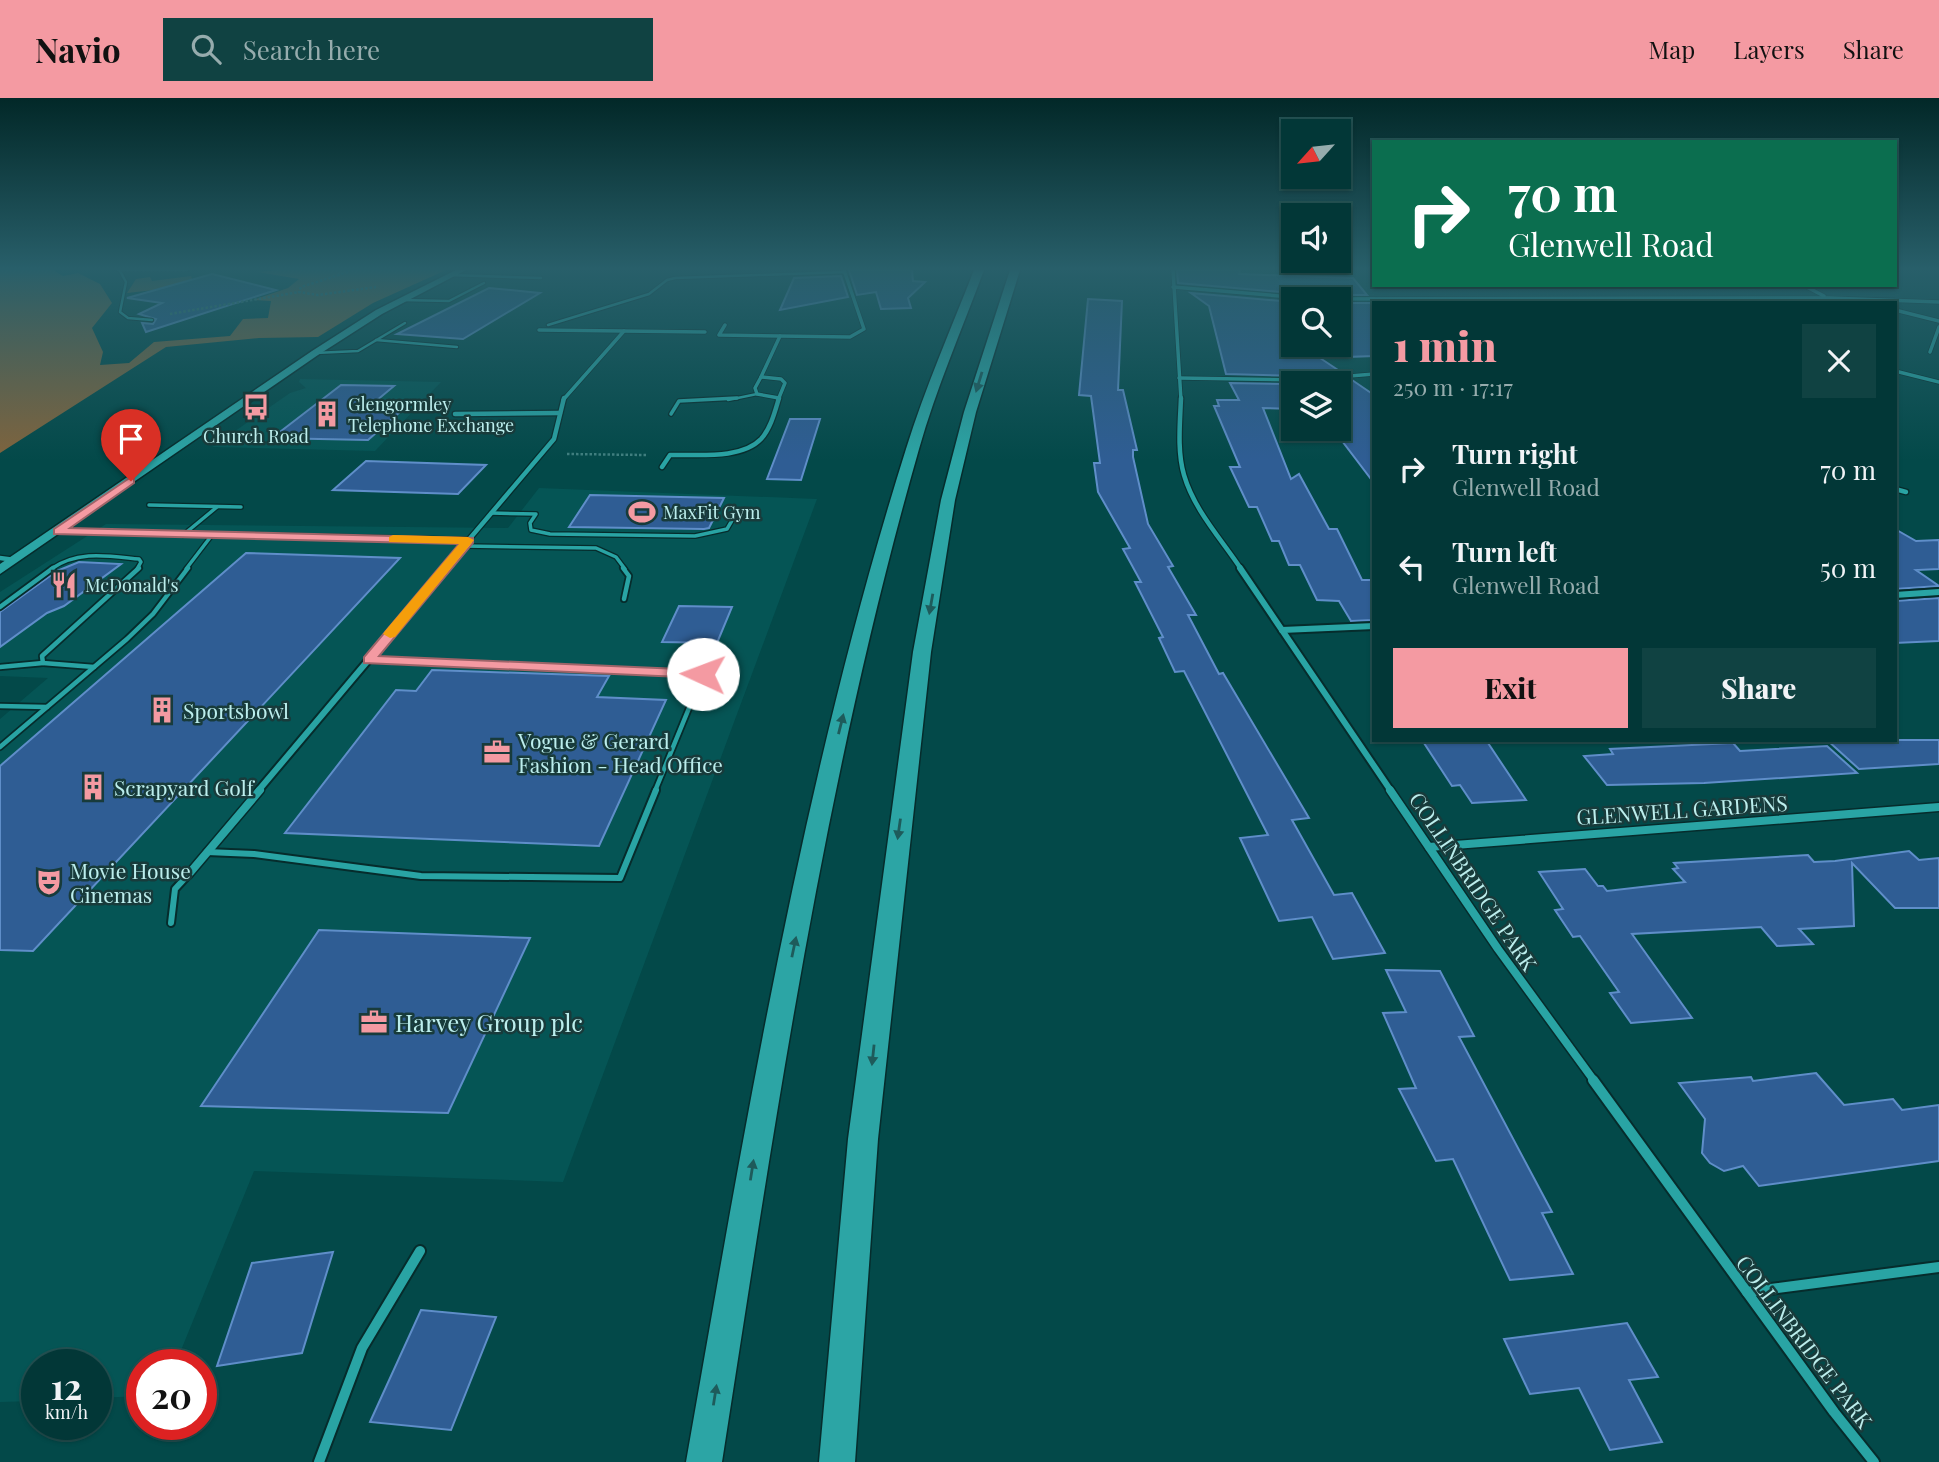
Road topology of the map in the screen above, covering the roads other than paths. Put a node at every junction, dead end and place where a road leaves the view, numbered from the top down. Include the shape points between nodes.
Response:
1 (347, 334) edge
2 (387, 334) edge
3 (622, 334) edge
4 (720, 334) edge
5 (859, 334) edge
6 (955, 334) edge
7 (994, 334) edge
8 (1176, 334) edge
9 (1937, 334) edge
10 (780, 336) junction
11 (376, 340) junction
12 (457, 347) dead end
13 (1930, 352) dead end
14 (315, 353) junction
15 (1897, 372) edge
16 (1372, 374) edge
17 (761, 377) junction
18 (1179, 378) junction
19 (1939, 382) edge
20 (757, 394) junction
21 (779, 398) junction
22 (560, 413) junction
23 (455, 414) dead end
24 (671, 414) dead end
25 (663, 467) dead end
26 (1897, 490) edge
27 (1906, 492) dead end
28 (149, 505) dead end
29 (217, 507) junction
30 (241, 507) dead end
31 (491, 513) junction
32 (733, 517) dead end
33 (58, 531) junction
34 (183, 535) junction
35 (212, 535) junction
36 (466, 543) junction
37 (0, 558) edge
38 (15, 561) junction
39 (0, 570) edge
40 (1939, 592) edge
41 (111, 594) joint
42 (1897, 595) edge
43 (624, 599) dead end
44 (0, 607) edge
45 (1372, 626) edge
46 (1282, 630) junction
47 (369, 660) junction
48 (43, 663) junction
49 (0, 667) edge
50 (94, 667) junction
51 (0, 706) edge
52 (47, 707) junction
53 (0, 747) edge
54 (1939, 807) edge
55 (1429, 847) junction
56 (207, 852) junction
57 (188, 875) joint
58 (171, 923) dead end
59 (420, 1251) dead end
60 (1939, 1267) edge
61 (1747, 1292) junction
62 (319, 1462) edge
63 (704, 1462) edge
64 (837, 1462) edge
65 (1874, 1462) edge

1 - 14 main road
2 - 11 lane
3 - 22 street via 564,398
4 - 10 street
5 - 10 street
63 -> 6 highway via 771,1057 830,770 913,446
7 -> 64 highway via 951,487 922,652 863,1139
8 - 18 street, COLLINBRIDGE PARK
9 - 13 street
10 - 17 street
11 - 12 lane
11 - 14 lane via 358,351
14 - 33 main road
15 - 19 street
16 - 18 street via 1286,382
17 - 20 street
17 - 21 street via 785,383
18 - 46 street, COLLINBRIDGE PARK via 1184,475 1199,507
20 - 21 street
20 - 24 lane via 724,401 679,401
21 - 25 street via 766,431 747,449 670,455
22 - 23 street
22 - 31 street via 554,439
26 - 27 street
28 - 29 lane
29 - 30 lane
29 - 34 lane
31 - 32 lane via 536,514 531,530 563,534 695,536 727,529
31 - 36 street
33 - 34 street
33 - 38 main road
34 - 35 street
35 - 36 street
35 - 50 lane via 153,614
36 - 43 lane via 596,548 616,557 629,576
36 - 47 street
37 - 38 street
38 - 39 main road
40 - 42 street
41 - 44 lane via 138,569 139,559 94,554 64,560
41 - 48 lane via 42,656
45 - 46 street
46 - 55 street, COLLINBRIDGE PARK
47 - 56 street
47 - 56 lane via 703,674 620,877 421,876 254,853
48 - 49 lane
48 - 50 lane
50 - 52 lane
51 - 52 lane
52 - 53 lane
54 - 55 street, GLENWELL GARDENS
55 - 61 street, COLLINBRIDGE PARK
56 - 57 street
57 - 58 lane via 175,889
59 - 62 street via 362,1348
60 - 61 street
61 - 65 street, COLLINBRIDGE PARK

